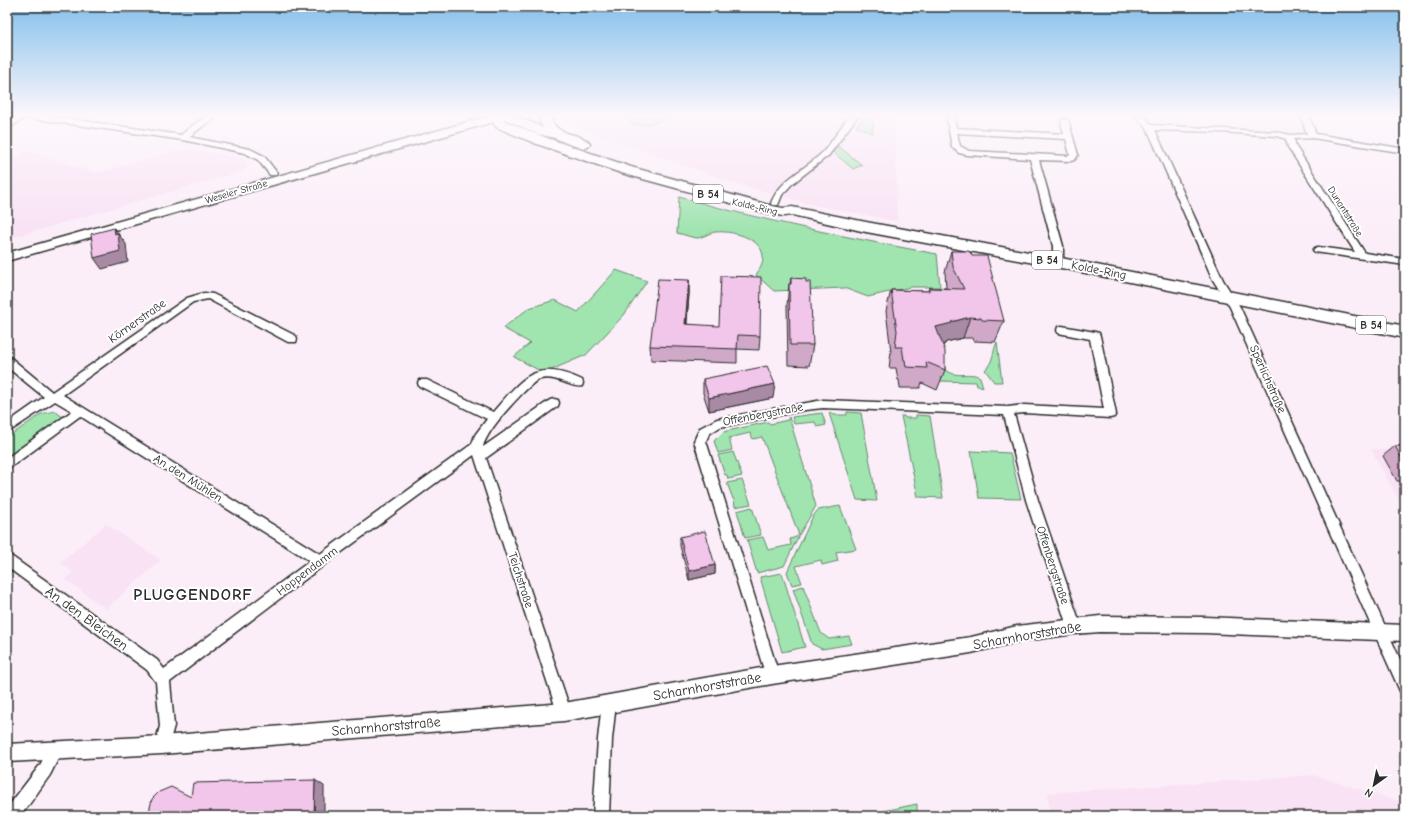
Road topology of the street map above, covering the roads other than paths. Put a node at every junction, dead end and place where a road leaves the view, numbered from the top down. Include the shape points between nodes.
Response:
1 (250, 152) edge
2 (341, 152) edge
3 (372, 152) edge
4 (576, 152) edge
5 (610, 152) edge
6 (826, 152) edge
7 (979, 152) edge
8 (1074, 152) edge
9 (1162, 152) edge
10 (1295, 152) edge
11 (1034, 157) junction
12 (273, 173) junction
13 (775, 203) junction
14 (792, 211) junction
15 (7, 248) edge
16 (1318, 250) dead end
17 (1362, 256) junction
18 (7, 257) edge
19 (1058, 262) junction
20 (1405, 262) edge
21 (1232, 301) junction
22 (1062, 330) dead end
23 (1405, 332) edge
24 (292, 339) dead end
25 (7, 362) edge
26 (423, 383) dead end
27 (578, 383) dead end
28 (53, 396) junction
29 (554, 403) dead end
30 (81, 410) junction
31 (1008, 411) junction
32 (496, 418) junction
33 (7, 429) edge
34 (479, 452) junction
35 (7, 464) edge
36 (7, 560) edge
37 (320, 561) junction
38 (1074, 626) junction
39 (1381, 633) junction
40 (1405, 633) edge
41 (772, 675) junction
42 (163, 679) junction
43 (1405, 686) edge
44 (609, 704) junction
45 (564, 712) junction
46 (162, 745) junction
47 (55, 751) junction
48 (7, 753) edge
49 (11, 816) edge
50 (601, 816) edge

1 - 12 street via 261,158
2 - 12 main road, Weseler Straße
3 - 18 main road, Weseler Straße
4 - 14 main road, Kolde-Ring / B 54 via 626,170 771,210
5 - 13 main road, Kolde-Ring / B 54
6 - 13 street via 808,169 795,176 781,190
7 - 11 street
8 - 11 street via 1070,159
9 - 21 street, Sperlichstraße via 1218,280
10 - 17 street, Dunantstraße
11 - 19 street via 1058,246
12 - 15 main road, Weseler Straße
13 - 14 main road, Kolde-Ring / B 54 via 788,206
14 - 19 main road, Kolde-Ring / B 54
16 - 17 street, Dunantstraße
17 - 20 street, Dunantstraße
19 - 21 main road, Kolde-Ring / B 54
21 - 23 main road, Kolde-Ring / B 54
21 - 39 street, Sperlichstraße
22 - 31 street, Offenbergstraße via 1094,336 1110,414 1024,409
24 - 28 street, Körnerstraße via 210,296 197,297
25 - 28 street, An den Mühlen
26 - 32 street
27 - 32 street, Hoppendamm via 551,374 533,377
28 - 30 street, An den Mühlen
28 - 33 street, Körnerstraße
29 - 34 street, Hoppendamm
30 - 35 street
30 - 37 street, An den Mühlen
31 - 38 street, Offenbergstraße via 1032,500
31 - 41 street, Offenbergstraße via 823,404 717,423 704,431 700,441
32 - 34 street, Hoppendamm via 479,440
34 - 37 street, Hoppendamm
34 - 45 street, Teichstraße
36 - 42 street, An den Bleichen via 152,665
37 - 42 street, Hoppendamm
38 - 39 street, Scharnhorststraße via 1205,624
38 - 41 street, Scharnhorststraße via 1017,634 971,645
39 - 40 street, Scharnhorststraße
39 - 43 street, Sperlichstraße
41 - 44 street, Scharnhorststraße
42 - 46 street via 167,726
44 - 45 street, Scharnhorststraße
44 - 50 street
45 - 46 street, Scharnhorststraße
46 - 47 street, Scharnhorststraße
47 - 48 street, Scharnhorststraße
47 - 49 street via 45,770

